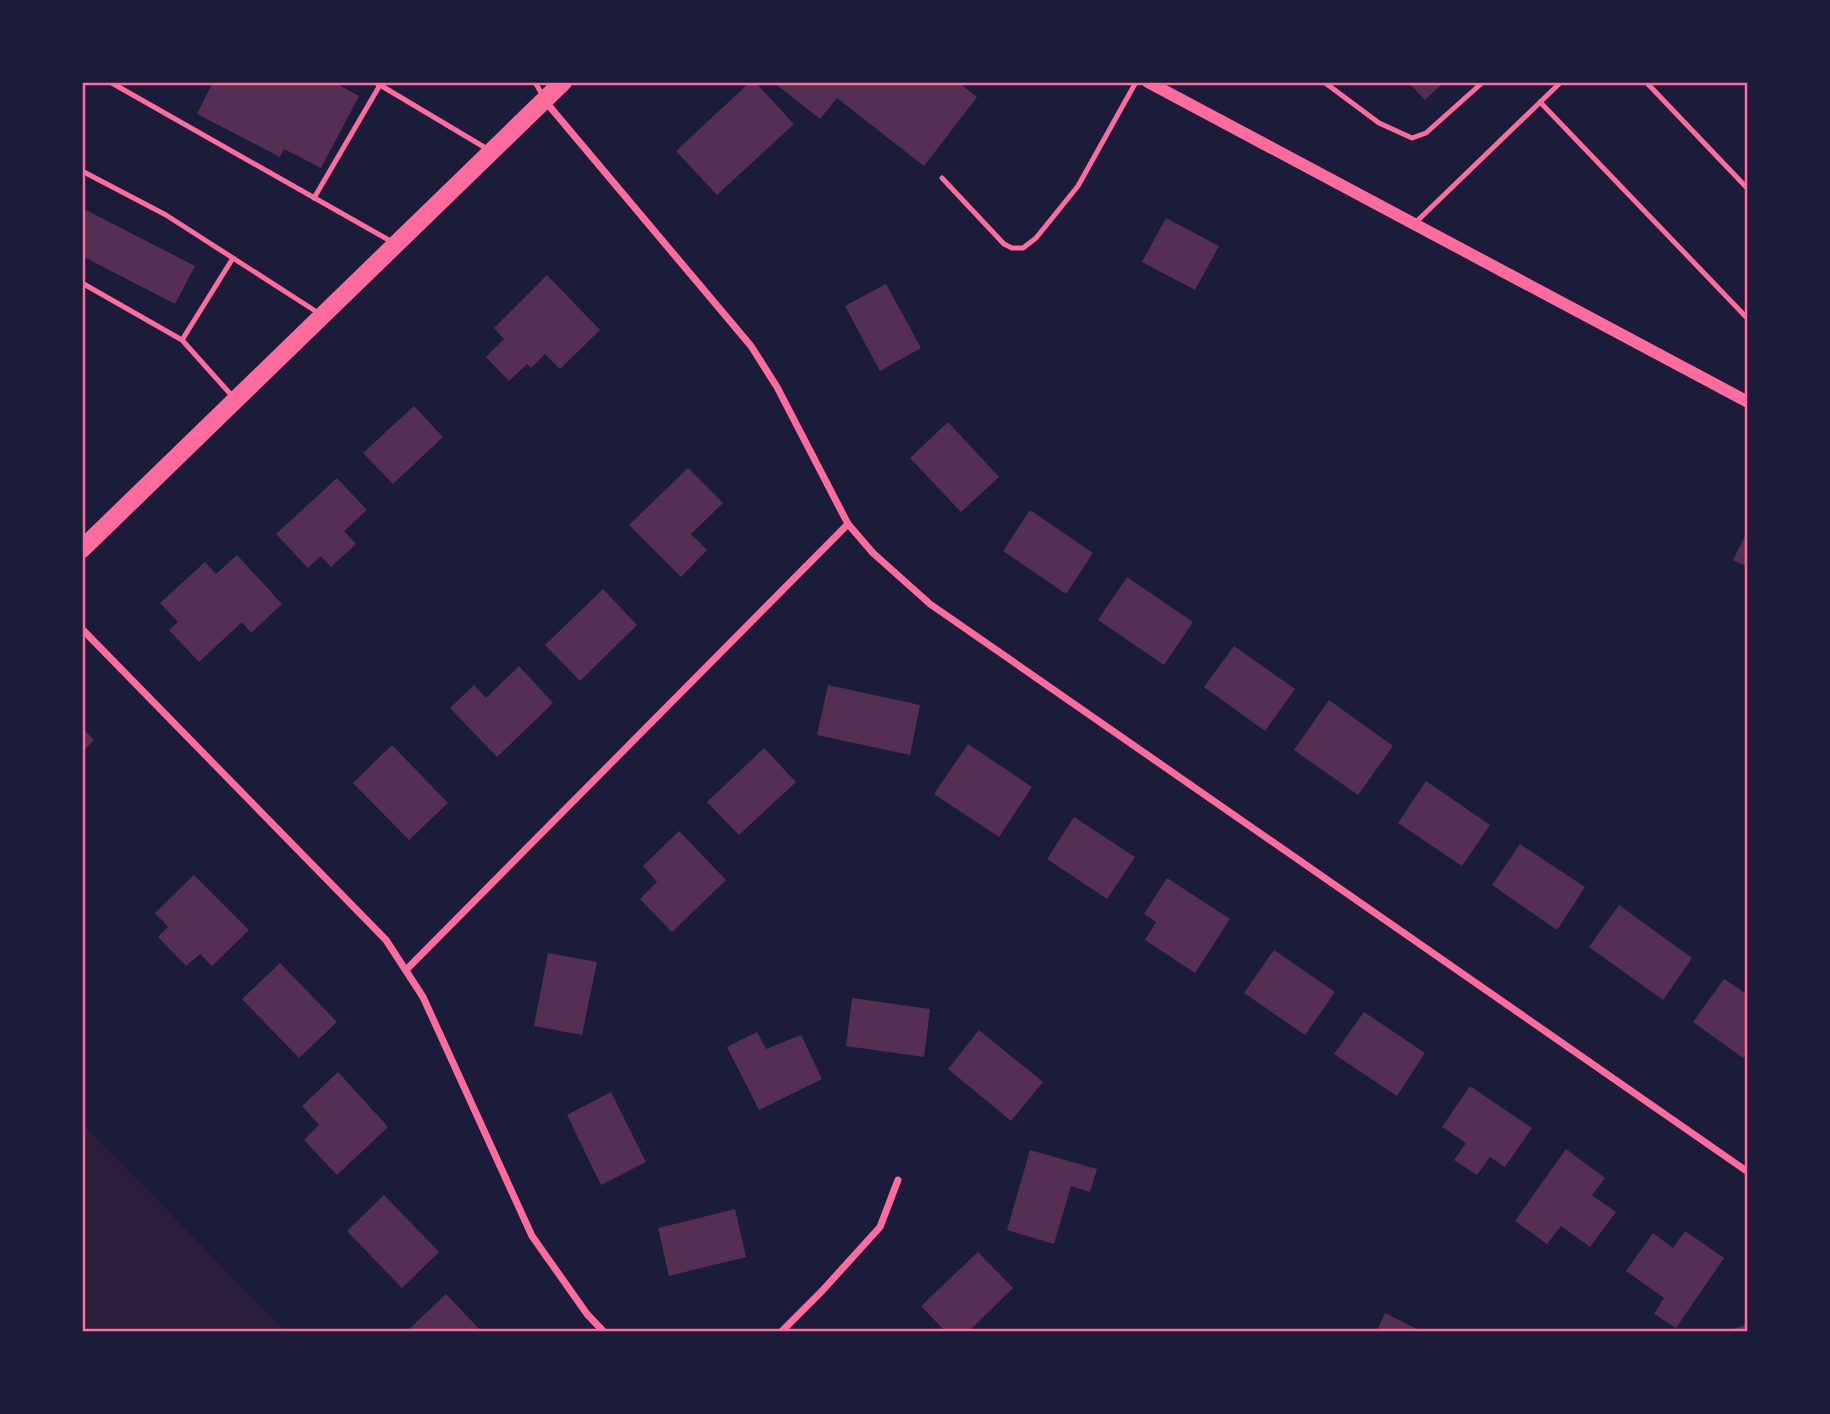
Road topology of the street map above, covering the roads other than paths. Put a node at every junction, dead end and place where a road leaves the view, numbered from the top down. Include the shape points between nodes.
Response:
1 (110, 82) edge
2 (536, 82) edge
3 (563, 82) edge
4 (1136, 82) edge
5 (1148, 82) edge
6 (1324, 82) edge
7 (1483, 82) edge
8 (1561, 82) edge
9 (1646, 82) edge
10 (378, 84) edge
11 (545, 100) junction
12 (1540, 102) junction
13 (491, 152) junction
14 (82, 171) edge
15 (942, 178) dead end
16 (1748, 189) edge
17 (314, 198) junction
18 (1414, 224) junction
19 (396, 244) junction
20 (233, 258) junction
21 (82, 284) edge
22 (323, 316) junction
23 (1748, 319) edge
24 (182, 340) junction
25 (236, 400) junction
26 (1748, 402) edge
27 (848, 524) junction
28 (82, 549) edge
29 (82, 629) edge
30 (406, 970) junction
31 (1748, 1172) edge
32 (898, 1180) dead end
33 (604, 1332) edge
34 (780, 1332) edge

1 - 17 lane
2 - 11 lane
3 - 11 main road
4 - 15 lane via 1078,186 1023,248 1004,244
5 - 18 street
6 - 7 lane via 1379,123 1412,138 1426,134
8 - 12 lane
9 - 16 lane
10 - 13 lane
10 - 17 lane
11 - 13 main road
11 - 27 street via 751,346
12 - 18 lane
12 - 23 lane
13 - 19 main road
14 - 20 lane via 166,215
17 - 19 lane
18 - 26 street
19 - 22 main road
20 - 22 lane
20 - 24 lane
21 - 24 lane
22 - 25 main road
24 - 25 lane
25 - 28 main road
27 - 30 street
27 - 31 street via 930,604
29 - 30 street via 386,940
30 - 33 street via 423,997 532,1236
32 - 34 street via 880,1227

